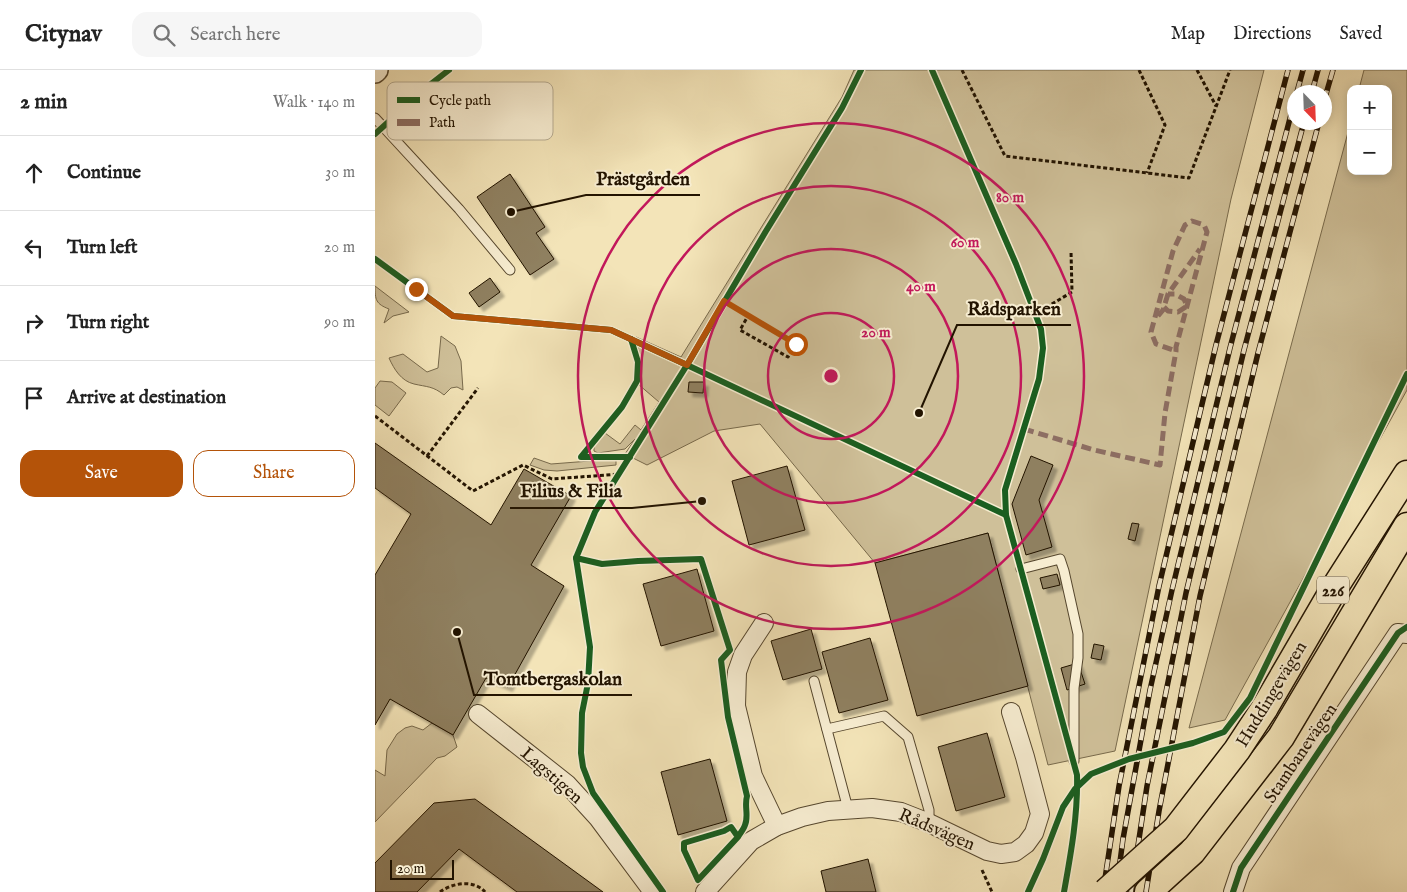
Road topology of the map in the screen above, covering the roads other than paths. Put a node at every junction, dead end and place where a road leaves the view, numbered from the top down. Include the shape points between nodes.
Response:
1 (375, 118) edge
2 (387, 131) edge
3 (395, 140) edge
4 (510, 270) dead end
5 (1407, 474) edge
6 (1407, 526) edge
7 (1021, 569) dead end
8 (764, 623) dead end
9 (1402, 634) edge
10 (814, 680) dead end
11 (1011, 712) dead end
12 (478, 714) dead end
13 (827, 729) junction
14 (1074, 761) dead end
15 (848, 809) junction
16 (929, 823) junction
17 (777, 826) junction
18 (653, 892) edge
19 (705, 892) edge
20 (1106, 892) edge
21 (1149, 892) edge
22 (1233, 892) edge

1 - 2 lane
3 - 4 lane
5 - 20 main road, Huddingevägen / 226, bridge via 1237,750 1176,829
6 - 21 main road, Huddingevägen / 226 via 1281,737 1192,852
7 - 14 lane via 1060,559 1064,571 1078,634
8 - 17 street via 743,655 737,672 737,706 753,776
9 - 22 street, Stambanevägen via 1241,868
10 - 13 lane
11 - 16 street, Rådsvägen via 1040,814 1034,833 1026,844 1015,852 987,851
12 - 18 street, Lagstigen via 567,784 598,818
13 - 15 lane
13 - 16 lane via 885,716 903,732 908,737 929,810
15 - 16 street, Rådsvägen via 886,809
15 - 17 street, Rådsvägen via 802,817
17 - 19 street, Rådsvägen via 751,841

